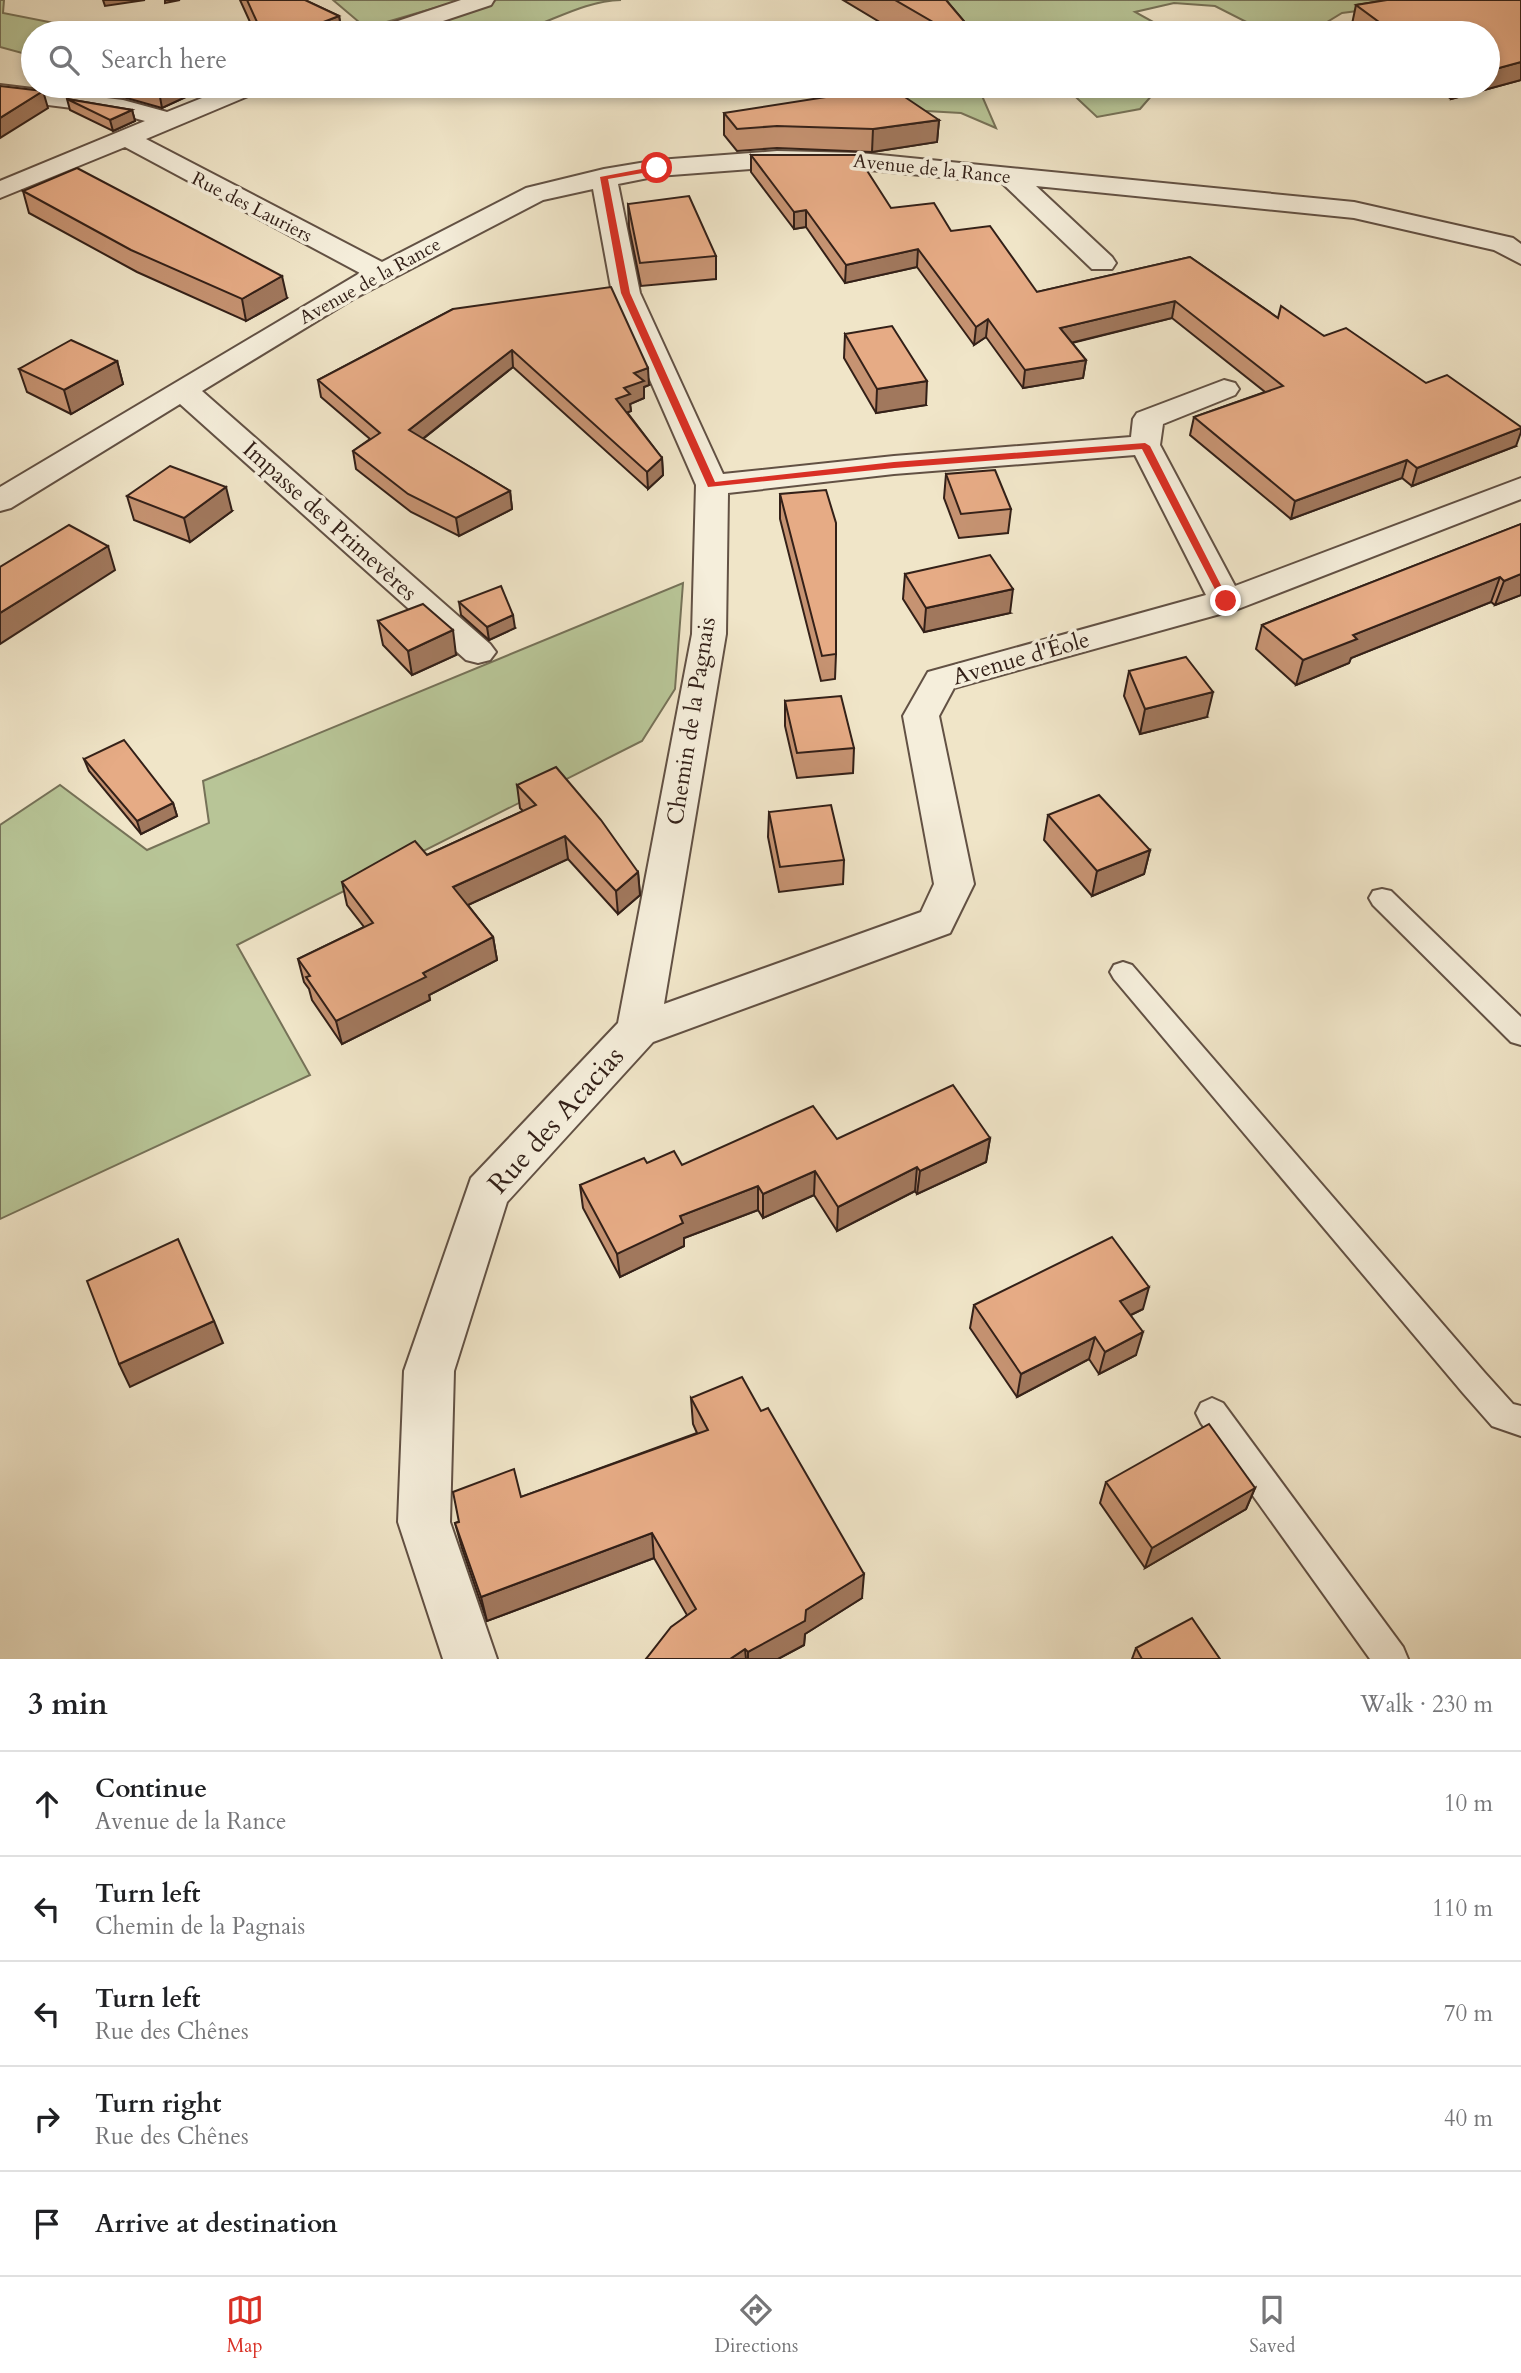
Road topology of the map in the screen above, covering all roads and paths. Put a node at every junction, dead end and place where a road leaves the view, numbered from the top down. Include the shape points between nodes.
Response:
1 (483, 0) edge
2 (421, 21) edge
3 (0, 92) edge
4 (21, 95) edge
5 (49, 98) edge
6 (224, 98) edge
7 (169, 121) junction
8 (126, 138) junction
9 (604, 177) junction
10 (1011, 177) junction
11 (0, 190) edge
12 (1515, 245) edge
13 (1102, 263) dead end
14 (381, 273) junction
15 (1224, 389) dead end
16 (182, 390) junction
17 (1145, 446) junction
18 (712, 485) junction
19 (1521, 488) edge
20 (0, 501) edge
21 (1226, 601) junction
22 (478, 652) dead end
23 (1382, 898) dead end
24 (1124, 972) dead end
25 (638, 1030) junction
26 (1521, 1034) edge
27 (1212, 1413) dead end
28 (1521, 1421) edge
29 (470, 1659) edge
30 (1391, 1659) edge

1 - 2 street
3 - 4 street
5 - 7 street via 123,107
6 - 7 street
7 - 8 street
8 - 11 street
8 - 14 street, Rue des Lauriers
9 - 10 street, Avenue de la Rance via 777,159 860,161
9 - 14 street, Avenue de la Rance via 535,194
9 - 18 street, Chemin de la Pagnais via 626,293
10 - 12 street, Avenue de la Rance via 1354,210
10 - 13 street
14 - 16 street, Avenue de la Rance
15 - 17 street via 1149,419
16 - 20 street, Avenue de la Rance
16 - 22 street, Impasse des Primevères
17 - 18 street via 894,465
17 - 21 street
18 - 25 street, Chemin de la Pagnais via 709,634
19 - 21 street, Avenue d'Éole
21 - 25 street, Avenue d'Éole via 941,680 921,716 954,884 936,922
23 - 26 lane
24 - 28 lane via 1474,1383 1503,1415
25 - 29 street, Rue des Acacias via 487,1192 429,1371 424,1522
27 - 30 lane

